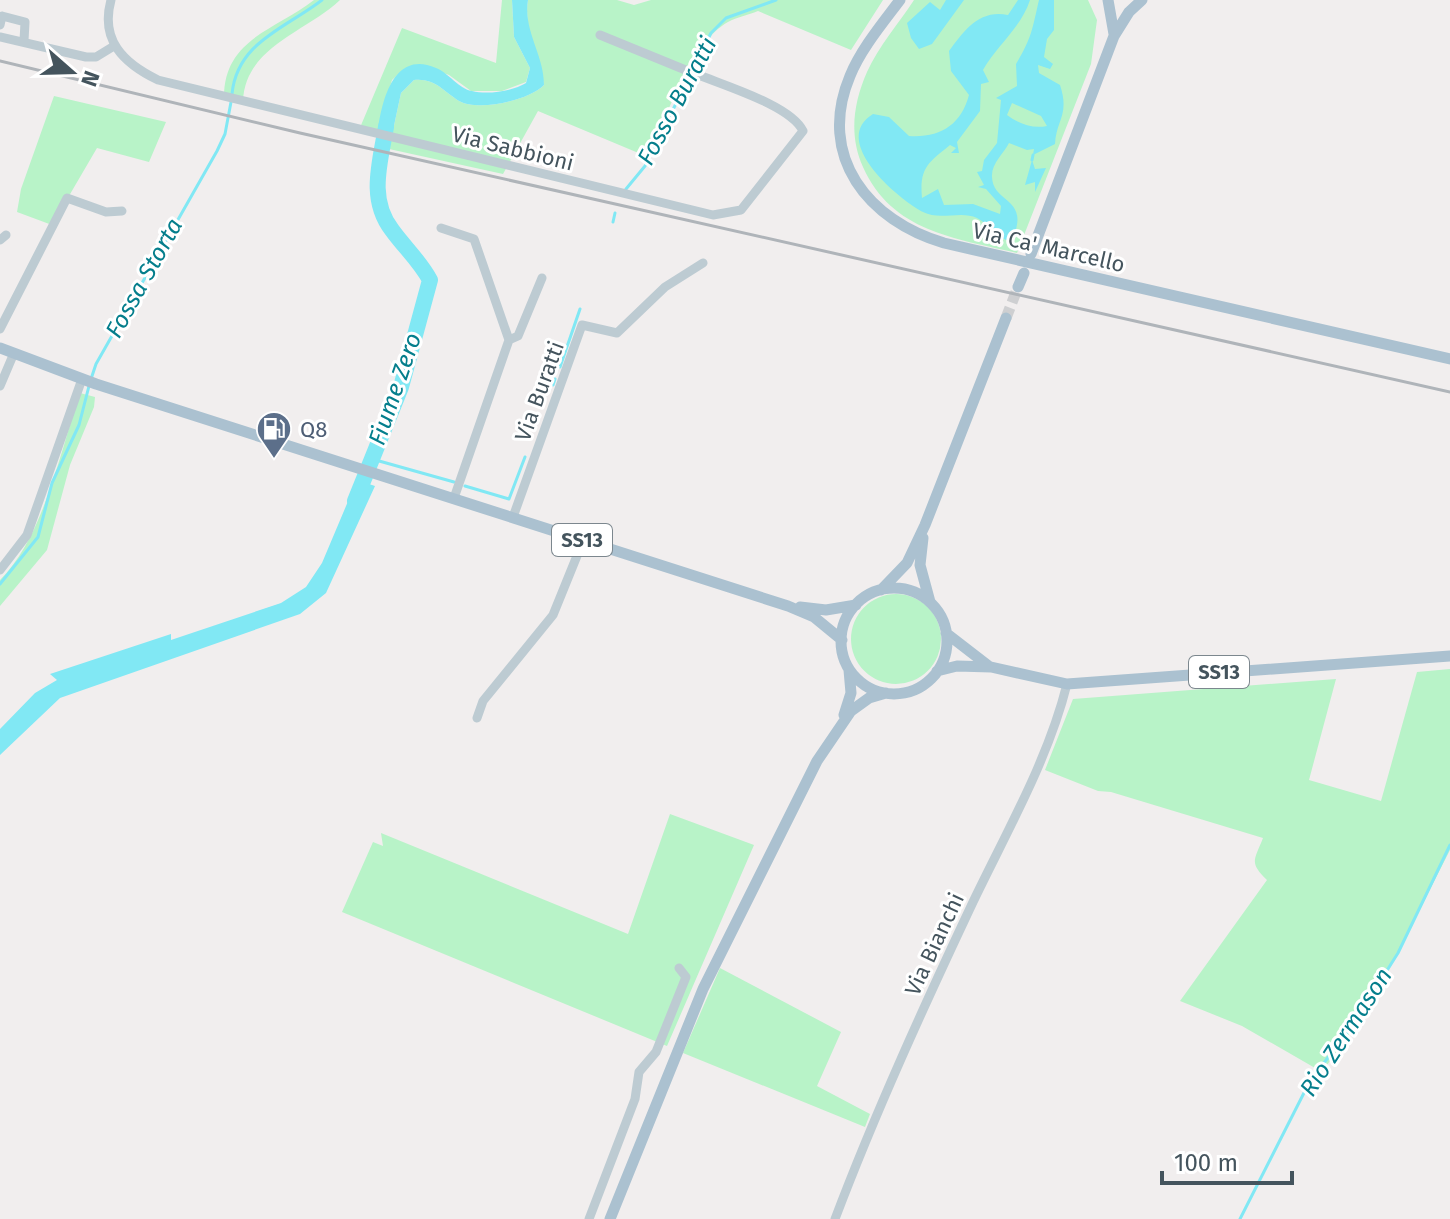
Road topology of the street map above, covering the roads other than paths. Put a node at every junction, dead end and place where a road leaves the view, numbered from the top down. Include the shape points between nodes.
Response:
1 (111, 0) edge
2 (900, 0) edge
3 (1108, 0) edge
4 (1142, 0) edge
5 (0, 25) edge
6 (600, 35) dead end
7 (1114, 36) junction
8 (0, 37) edge
9 (24, 41) junction
10 (114, 46) junction
11 (122, 211) dead end
12 (441, 228) dead end
13 (1031, 254) dead end
14 (703, 263) dead end
15 (1024, 273) dead end
16 (542, 278) dead end
17 (1018, 287) tunnel mouth
18 (1006, 318) tunnel mouth
19 (0, 329) edge
20 (509, 340) junction
21 (0, 348) edge
22 (14, 353) junction
23 (1450, 359) edge
24 (82, 379) junction
25 (0, 386) edge
26 (454, 498) junction
27 (513, 517) junction
28 (925, 525) junction
29 (583, 541) junction
30 (0, 570) edge
31 (881, 590) junction
32 (930, 602) junction
33 (856, 605) junction
34 (788, 606) junction
35 (946, 633) junction
36 (842, 640) junction
37 (1450, 656) edge
38 (848, 666) junction
39 (991, 667) junction
40 (937, 671) junction
41 (1067, 684) junction
42 (886, 693) junction
43 (477, 718) dead end
44 (841, 723) junction
45 (679, 968) dead end
46 (589, 1219) edge
47 (610, 1219) edge
48 (835, 1219) edge

1 - 10 street via 107,16
2 - 23 main road, Via Ca' Marcello via 850,75 840,120 854,180 893,222 944,243
3 - 7 main road
4 - 7 main road, Via Ca' Marcello
5 - 9 street via 2,16 25,22
6 - 10 street, Via Sabbioni via 799,121 803,131 741,210 713,215 158,80 136,69
7 - 13 main road, Via Ca' Marcello
8 - 9 street
9 - 10 street via 86,57
11 - 19 street via 106,212 67,198
12 - 20 street via 474,239
14 - 27 street, Via Buratti via 665,287 617,333 582,325
15 - 17 main road
16 - 20 street via 518,336
18 - 28 main road
20 - 26 street
21 - 22 main road, SS13
22 - 24 main road, SS13
22 - 25 street
24 - 26 main road, SS13
24 - 30 street via 27,535
26 - 27 main road, SS13
27 - 29 main road, SS13
28 - 31 main road via 907,563
28 - 32 main road via 920,565
29 - 34 main road, SS13
29 - 43 street via 553,615 483,701
31 - 32 main road via 910,590
31 - 33 main road, SS13
32 - 35 main road, SS13
33 - 34 main road, SS13 via 826,610
33 - 36 main road
34 - 36 main road, SS13 via 814,617
35 - 39 main road, SS13
35 - 40 main road
36 - 38 main road
37 - 41 main road, SS13
38 - 42 main road via 862,682
38 - 44 main road via 851,693
39 - 40 main road, SS13
39 - 41 main road, SS13
40 - 42 main road, SS13 via 914,689
41 - 48 street, Via Bianchi via 1056,728 954,943
42 - 44 main road via 861,703
44 - 47 main road via 703,989
45 - 46 street via 686,977 656,1052 639,1072 635,1099

